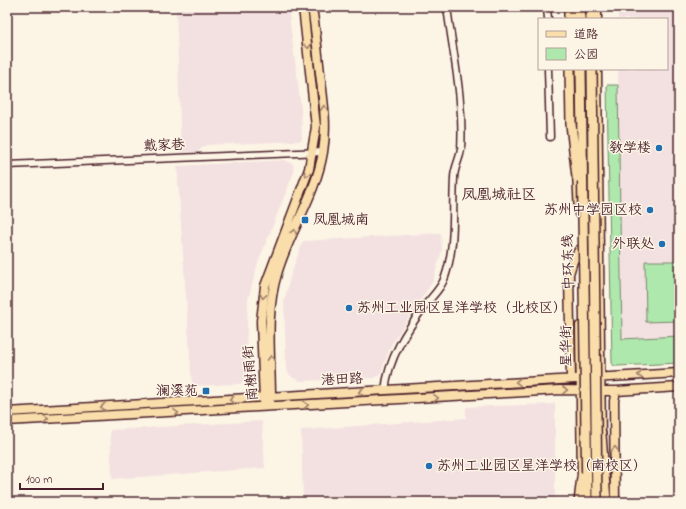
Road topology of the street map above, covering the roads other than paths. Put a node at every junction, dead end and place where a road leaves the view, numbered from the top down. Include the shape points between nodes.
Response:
1 (303, 7) edge
2 (312, 7) edge
3 (447, 7) edge
4 (548, 7) edge
5 (569, 7) edge
6 (575, 7) edge
7 (580, 7) edge
8 (591, 7) edge
9 (597, 7) edge
10 (548, 18) edge
11 (569, 18) edge
12 (575, 18) edge
13 (580, 18) edge
14 (592, 18) edge
15 (597, 18) edge
16 (548, 70) edge
17 (570, 70) edge
18 (576, 70) edge
19 (581, 70) edge
20 (592, 70) edge
21 (597, 70) edge
22 (550, 137) dead end
23 (314, 152) junction
24 (323, 152) junction
25 (7, 165) edge
26 (582, 227) junction
27 (579, 250) junction
28 (679, 373) edge
29 (581, 378) junction
30 (601, 378) junction
31 (571, 379) junction
32 (679, 387) edge
33 (384, 390) junction
34 (581, 390) junction
35 (602, 390) junction
36 (616, 390) junction
37 (267, 398) junction
38 (267, 408) junction
39 (7, 412) edge
40 (7, 421) edge
41 (601, 434) junction
42 (586, 436) junction
43 (581, 502) edge
44 (587, 502) edge
45 (597, 502) edge
46 (602, 502) edge
47 (606, 502) edge
48 (615, 502) edge

1 -> 23 main road, 南榭雨街 via 316,108
24 -> 2 main road, 南榭雨街 via 325,118
3 - 33 street via 461,124 461,149 454,176 452,247 445,279 416,318 394,356 386,375
4 - 10 street
5 - 11 highway
6 - 12 main road
7 - 13 highway
8 - 14 highway
9 - 15 main road
16 - 22 street
17 - 26 highway, bridge via 571,124
18 - 27 main road, 星华街
19 - 26 highway, 中环东线, bridge
20 - 45 highway, 中环东线, bridge
21 - 30 main road
23 - 24 street, 戴家巷
23 - 25 street, 戴家巷
23 -> 37 main road, 南榭雨街 via 265,286 260,321
37 -> 24 main road, 南榭雨街 via 270,321 277,273 318,173
26 - 42 highway, 中环东线, bridge
27 - 29 main road, 星华街
27 - 31 main road via 569,274
28 -> 30 main road, 港田路
29 - 30 main road, 港田路
29 - 31 main road, 港田路
29 - 34 main road, 星华街
30 - 35 main road
31 -> 33 main road, 港田路
32 - 36 main road, 港田路
33 -> 37 main road, 港田路
34 - 35 main road, 港田路
38 -> 34 main road, 港田路
34 - 43 main road, 星华街
35 - 36 main road, 港田路
35 - 41 main road
48 -> 36 main road
37 - 38 main road, 南榭雨街
37 -> 39 main road, 港田路
40 -> 38 main road, 港田路
41 - 46 main road
41 - 47 highway
42 - 43 highway, bridge
42 - 44 highway, 中环东线, bridge

